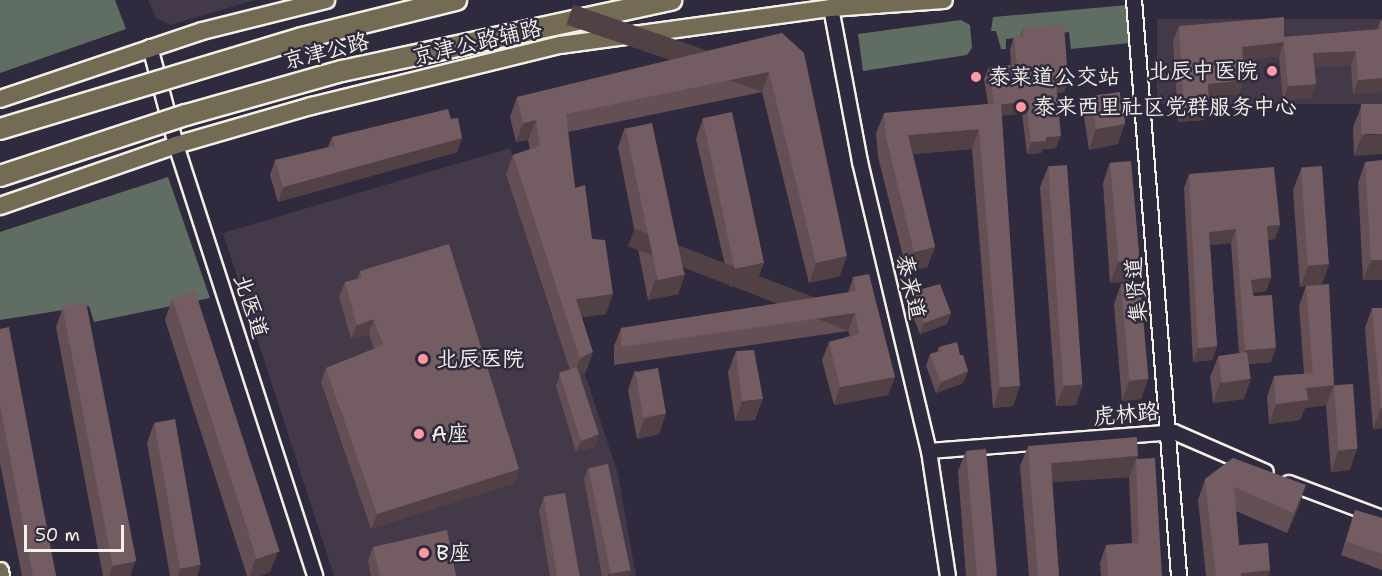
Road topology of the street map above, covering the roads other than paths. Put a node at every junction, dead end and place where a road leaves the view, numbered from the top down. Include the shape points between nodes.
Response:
1 (326, 0) edge
2 (456, 0) edge
3 (671, 0) edge
4 (944, 0) edge
5 (1134, 0) edge
6 (1141, 0) edge
7 (882, 2) edge
8 (831, 8) junction
9 (150, 47) junction
10 (0, 99) edge
11 (0, 129) edge
12 (177, 145) junction
13 (0, 176) edge
14 (0, 206) edge
15 (1171, 432) junction
16 (929, 451) junction
17 (1382, 518) edge
18 (0, 571) edge
19 (1, 576) edge
20 (315, 576) edge
21 (948, 576) edge
22 (1179, 576) edge
23 (1186, 576) edge

1 - 9 main road
2 - 11 highway, 京津公路, bridge via 259,50
3 - 13 highway, 京津公路, bridge via 342,71 186,115
4 - 7 main road, 京津公路辅路
5 - 15 street, 集贤道
6 - 15 street, 集贤道
7 - 8 main road, 京津公路辅路
8 - 12 main road, 京津公路辅路 via 560,45 312,106
8 - 16 street, 泰来道 via 860,162
9 - 10 main road
9 - 12 street, 北医道
12 - 14 main road, 京津公路辅路
12 - 20 street, 北医道
15 - 16 street, 虎林路
15 - 17 street, 虎林路 via 1318,497
15 - 22 street, 集贤道
15 - 23 street, 集贤道
16 - 21 street, 泰来道
18 - 19 main road

